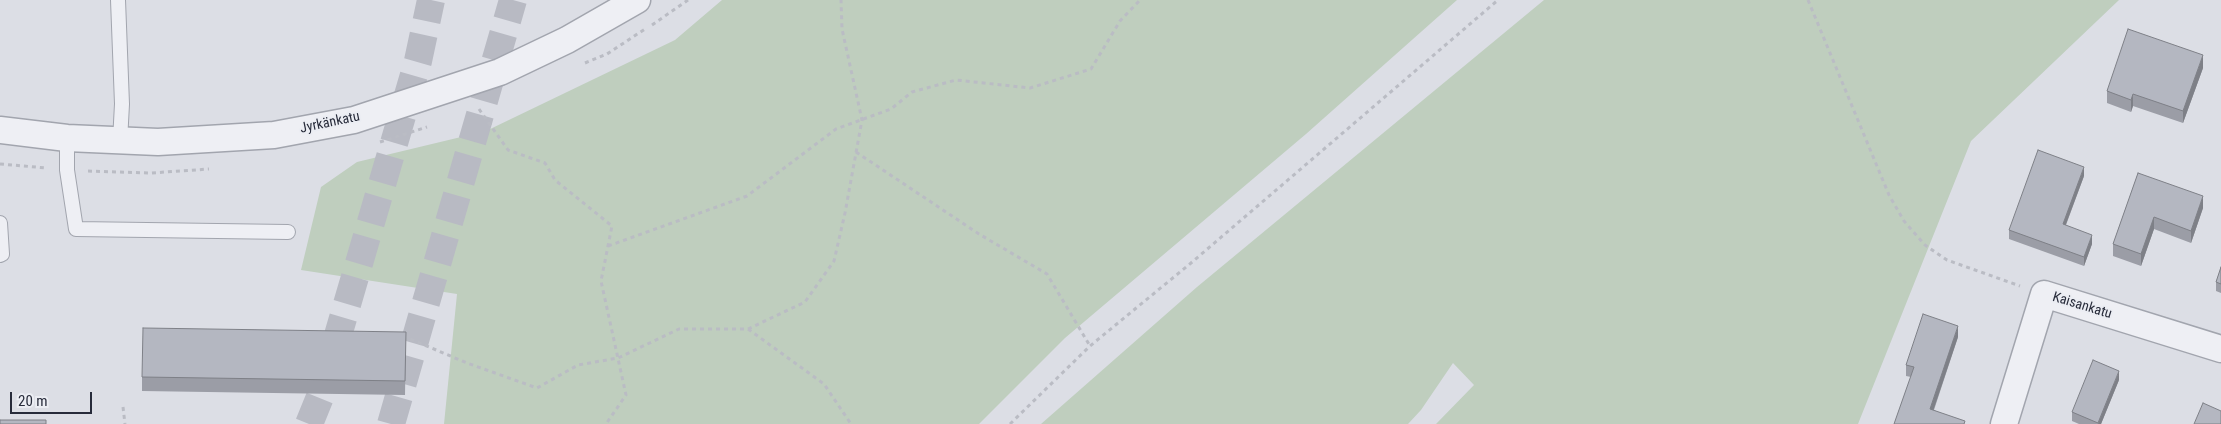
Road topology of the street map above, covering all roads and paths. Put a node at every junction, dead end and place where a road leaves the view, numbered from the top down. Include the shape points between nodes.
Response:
1 (118, 0) edge
2 (637, 0) edge
3 (841, 0) edge
4 (1140, 0) edge
5 (1498, 0) edge
6 (1808, 0) edge
7 (479, 110) dead end
8 (862, 120) junction
9 (0, 130) edge
10 (67, 138) junction
11 (120, 141) junction
12 (856, 152) junction
13 (0, 223) edge
14 (288, 232) dead end
15 (608, 246) junction
16 (0, 255) edge
17 (2044, 294) junction
18 (748, 329) junction
19 (398, 334) edge
20 (1090, 346) junction
21 (2221, 349) edge
22 (618, 358) junction
23 (123, 407) dead end
24 (125, 424) edge
25 (606, 424) edge
26 (851, 424) edge
27 (1010, 424) edge
28 (2004, 424) edge

1 - 11 lane via 122,104
2 - 11 street, Jyrkänkatu via 567,40 500,72 354,120 274,135
3 - 8 path via 842,29
4 - 8 path via 1120,21 1091,69 1030,88 956,80 912,92 891,109
5 - 20 path
6 - 17 path via 1889,195 1904,221 1925,245 1947,260
7 - 15 path via 508,150 545,163 555,180 612,226
8 - 12 path
8 - 15 path via 836,129 747,196
9 - 10 street, Jyrkänkatu
10 - 11 street, Jyrkänkatu
10 - 14 lane via 67,170 76,229
12 - 18 path via 834,261 805,302
12 - 20 path via 979,234 1047,274
13 - 16 lane
15 - 22 path via 600,281
17 - 21 street, Kaisankatu
17 - 28 street, Kaisankatu
18 - 22 path via 680,329
18 - 26 path via 824,384
19 - 22 path via 537,388 578,365
20 - 27 path
22 - 25 path via 626,395
23 - 24 path

